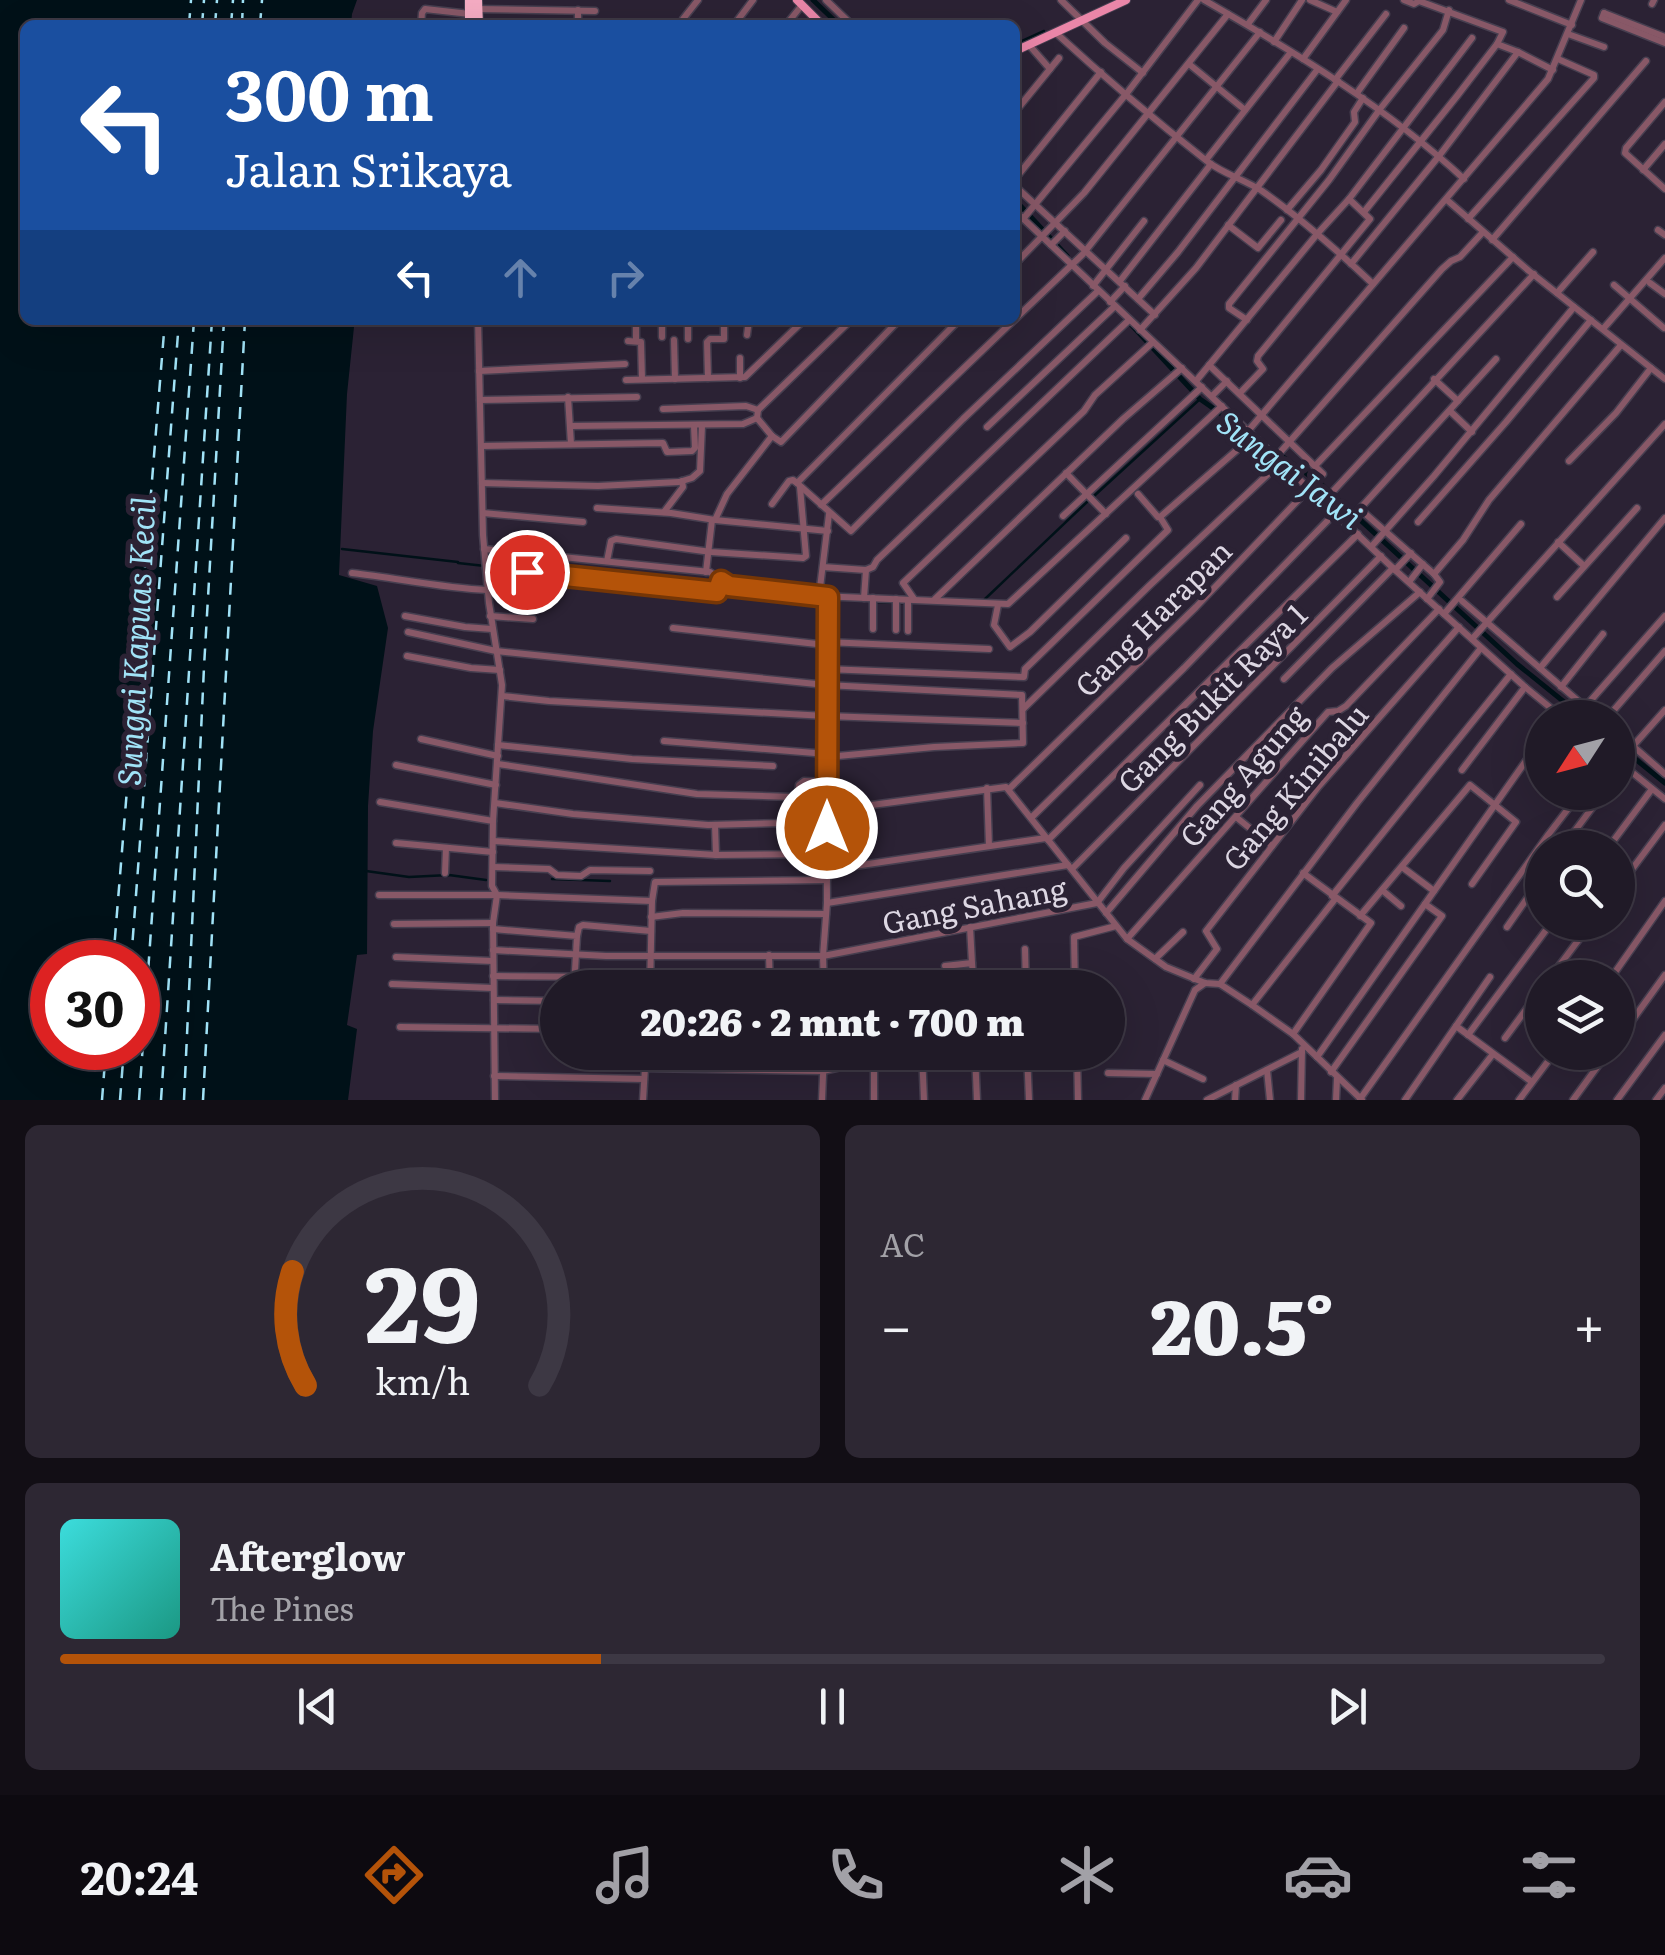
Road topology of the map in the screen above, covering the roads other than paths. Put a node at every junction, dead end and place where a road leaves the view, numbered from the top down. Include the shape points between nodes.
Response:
1 (698, 0) edge
2 (754, 0) edge
3 (1061, 0) edge
4 (1126, 0) edge
5 (1201, 0) edge
6 (1266, 0) edge
7 (1302, 0) edge
8 (1310, 0) edge
9 (1346, 0) edge
10 (1404, 0) edge
11 (1510, 0) edge
12 (1581, 0) edge
13 (1110, 3) edge
14 (578, 10) junction
15 (1449, 10) junction
16 (595, 11) dead end
17 (473, 12) edge
18 (1337, 12) junction
19 (1228, 14) junction
20 (1386, 14) dead end
21 (421, 20) edge
22 (578, 20) edge
23 (683, 20) edge
24 (738, 20) edge
25 (1082, 21) junction
26 (1248, 24) junction
27 (1572, 25) junction
28 (1404, 28) dead end
29 (1056, 32) junction
30 (1260, 32) junction
31 (1568, 34) junction
32 (1472, 38) dead end
33 (1665, 40) edge
34 (1274, 42) junction
35 (1497, 44) junction
36 (1029, 45) junction
37 (1604, 48) dead end
38 (1020, 49) edge
39 (1291, 52) junction
40 (1518, 52) junction
41 (1059, 58) dead end
42 (1303, 59) junction
43 (1558, 59) junction
44 (1646, 62) dead end
45 (1189, 64) junction
46 (1050, 69) junction
47 (1318, 70) junction
48 (1554, 70) junction
49 (1101, 72) junction
50 (1142, 73) junction
51 (1337, 81) junction
52 (1217, 88) junction
53 (1127, 93) junction
54 (1360, 95) junction
55 (1665, 102) edge
56 (1020, 106) edge
57 (1380, 109) junction
58 (1245, 110) junction
59 (1149, 113) junction
60 (1402, 126) junction
61 (1178, 136) junction
62 (1420, 140) junction
63 (1665, 144) edge
64 (1440, 156) junction
65 (1208, 162) junction
66 (1643, 170) junction
67 (1020, 176) edge
68 (1235, 178) junction
69 (1464, 179) junction
70 (1020, 188) edge
71 (1256, 188) junction
72 (1665, 189) edge
73 (1349, 199) junction
74 (1446, 200) junction
75 (1034, 206) junction
76 (1287, 210) junction
77 (1364, 212) junction
78 (1020, 214) edge
79 (1025, 217) junction
80 (1298, 218) junction
81 (1468, 219) junction
82 (1281, 220) dead end
83 (1144, 221) dead end
84 (1055, 224) junction
85 (1228, 226) junction
86 (1064, 232) junction
87 (1484, 232) junction
88 (1318, 233) junction
89 (1044, 236) junction
90 (1492, 240) junction
91 (1053, 243) junction
92 (1085, 252) junction
93 (1592, 252) dead end
94 (1340, 253) junction
95 (1514, 258) junction
96 (1665, 258) edge
97 (1020, 259) edge
98 (1074, 264) junction
99 (1351, 264) junction
100 (1103, 273) junction
101 (1534, 274) junction
102 (1650, 283) dead end
103 (1374, 284) junction
104 (1122, 285) junction
105 (1614, 285) dead end
106 (1096, 288) junction
107 (1557, 293) junction
108 (1665, 294) edge
109 (1630, 298) junction
110 (1138, 299) junction
111 (1112, 302) junction
112 (1574, 307) junction
113 (1020, 316) edge
114 (1154, 316) junction
115 (1129, 320) junction
116 (1247, 320) junction
117 (1591, 320) junction
118 (478, 325) edge
119 (635, 325) edge
120 (662, 325) edge
121 (688, 325) edge
122 (724, 325) edge
123 (747, 325) edge
124 (799, 325) edge
125 (846, 325) edge
126 (894, 325) edge
127 (954, 325) edge
128 (1010, 325) edge
129 (1664, 328) edge
130 (1142, 329) junction
131 (1602, 330) junction
132 (746, 335) dead end
133 (662, 337) dead end
134 (688, 339) dead end
135 (674, 340) dead end
136 (1153, 342) junction
137 (1621, 345) junction
138 (740, 358) dead end
139 (1496, 360) dead end
140 (624, 364) dead end
141 (1208, 367) junction
142 (1182, 368) junction
143 (1651, 368) junction
144 (479, 371) junction
145 (708, 378) junction
146 (740, 378) junction
147 (642, 379) junction
148 (675, 379) junction
149 (1665, 379) edge
150 (626, 380) dead end
151 (1434, 380) junction
152 (1199, 382) junction
153 (1225, 383) junction
154 (1240, 393) junction
155 (1213, 395) junction
156 (637, 397) dead end
157 (568, 398) junction
158 (480, 400) junction
159 (1458, 401) junction
160 (662, 408) dead end
161 (1224, 408) junction
162 (1450, 411) junction
163 (758, 414) junction
164 (1261, 417) junction
165 (1665, 424) edge
166 (571, 426) junction
167 (698, 426) junction
168 (987, 427) dead end
169 (1251, 432) junction
170 (1472, 432) junction
171 (772, 436) junction
172 (1288, 441) junction
173 (571, 444) junction
174 (482, 446) junction
175 (1278, 457) junction
176 (1569, 461) dead end
177 (1315, 466) junction
178 (1066, 473) junction
179 (1434, 476) junction
180 (682, 482) junction
181 (482, 483) junction
182 (798, 485) junction
183 (1312, 487) junction
184 (1447, 489) junction
185 (1087, 494) junction
186 (1138, 494) dead end
187 (1325, 500) junction
188 (772, 504) dead end
189 (821, 506) junction
190 (597, 508) dead end
191 (1637, 508) dead end
192 (1360, 510) junction
193 (663, 512) junction
194 (483, 513) junction
195 (830, 513) junction
196 (1336, 513) junction
197 (1106, 514) junction
198 (1063, 516) dead end
199 (1159, 518) junction
200 (1665, 518) edge
201 (713, 520) junction
202 (583, 522) dead end
203 (1418, 522) dead end
204 (1348, 523) junction
205 (1521, 524) dead end
206 (804, 530) junction
207 (828, 530) junction
208 (1385, 533) junction
209 (1358, 534) junction
210 (1126, 538) dead end
211 (1558, 542) junction
212 (1373, 545) junction
213 (484, 549) junction
214 (708, 552) junction
215 (1410, 554) junction
216 (1380, 556) junction
217 (606, 561) junction
218 (1583, 565) junction
219 (1421, 566) junction
220 (823, 567) junction
221 (486, 568) junction
222 (1396, 568) junction
223 (866, 570) junction
224 (352, 572) dead end
225 (706, 572) junction
226 (1434, 574) junction
227 (1410, 580) junction
228 (720, 586) junction
229 (487, 590) junction
230 (1420, 592) junction
231 (823, 596) junction
232 (1557, 596) dead end
233 (1429, 597) junction
234 (868, 598) junction
235 (896, 599) junction
236 (911, 600) junction
237 (934, 600) junction
238 (1459, 602) junction
239 (998, 608) junction
240 (1444, 611) junction
241 (405, 616) dead end
242 (490, 616) junction
243 (1665, 616) edge
244 (533, 619) dead end
245 (1486, 624) junction
246 (1459, 627) junction
247 (673, 628) dead end
248 (873, 628) dead end
249 (492, 629) junction
250 (896, 630) dead end
251 (908, 630) dead end
252 (408, 632) dead end
253 (1603, 634) dead end
254 (1474, 638) junction
255 (826, 643) junction
256 (1481, 648) junction
257 (988, 649) dead end
258 (1128, 650) dead end
259 (496, 651) junction
260 (1665, 651) edge
261 (407, 656) dead end
262 (1140, 662) junction
263 (1540, 668) junction
264 (826, 669) junction
265 (500, 670) junction
266 (1511, 674) junction
267 (1284, 679) dead end
268 (826, 685) junction
269 (1525, 687) junction
270 (1561, 687) junction
271 (502, 696) junction
272 (1541, 700) edge
273 (1577, 700) edge
274 (1592, 700) edge
275 (1623, 700) edge
276 (1022, 710) junction
277 (1665, 710) edge
278 (826, 716) junction
279 (1024, 723) junction
280 (421, 739) dead end
281 (664, 741) dead end
282 (1635, 744) edge
283 (498, 745) junction
284 (1635, 748) edge
285 (827, 756) junction
286 (498, 760) junction
287 (1525, 762) edge
288 (396, 765) dead end
289 (773, 766) dead end
290 (1663, 769) edge
291 (1462, 770) dead end
292 (1635, 775) edge
293 (827, 782) junction
294 (496, 785) junction
295 (1200, 785) dead end
296 (988, 788) junction
297 (1009, 789) junction
298 (1652, 789) junction
299 (1665, 799) edge
300 (380, 802) dead end
301 (495, 802) junction
302 (1495, 804) junction
303 (827, 812) junction
304 (1236, 816) junction
305 (1031, 818) junction
306 (493, 820) junction
307 (1665, 824) edge
308 (715, 825) junction
309 (1621, 830) edge
310 (1047, 839) junction
311 (493, 841) junction
312 (396, 843) dead end
313 (989, 846) junction
314 (1272, 846) junction
315 (446, 848) junction
316 (493, 852) junction
317 (828, 854) junction
318 (716, 855) junction
319 (1635, 865) edge
320 (1070, 867) junction
321 (1402, 868) junction
322 (1525, 869) edge
323 (493, 870) junction
324 (827, 870) junction
325 (650, 871) dead end
326 (1303, 873) junction
327 (445, 874) dead end
328 (827, 880) junction
329 (1472, 884) dead end
330 (1382, 890) junction
331 (1434, 891) junction
332 (379, 895) dead end
333 (498, 895) junction
334 (1334, 897) junction
335 (652, 901) junction
336 (1525, 901) edge
337 (1665, 901) edge
338 (828, 903) junction
339 (1097, 903) junction
340 (1425, 904) junction
341 (1401, 906) dead end
342 (1106, 913) junction
343 (826, 914) junction
344 (1360, 916) junction
345 (651, 917) junction
346 (394, 924) dead end
347 (492, 926) junction
348 (1116, 926) junction
349 (970, 927) junction
350 (1507, 927) dead end
351 (651, 931) junction
352 (1184, 932) dead end
353 (576, 936) junction
354 (1127, 939) junction
355 (1539, 940) edge
356 (1025, 949) dead end
357 (493, 950) junction
358 (575, 954) junction
359 (769, 955) junction
360 (649, 956) junction
361 (823, 956) junction
362 (396, 958) dead end
363 (1155, 960) junction
364 (1623, 960) edge
365 (493, 961) junction
366 (972, 964) junction
367 (945, 966) dead end
368 (574, 970) edge
369 (649, 970) edge
370 (770, 970) edge
371 (823, 970) edge
372 (972, 970) edge
373 (1026, 970) edge
374 (1075, 970) edge
375 (1665, 975) edge
376 (493, 976) junction
377 (540, 977) edge
378 (1490, 977) dead end
379 (1194, 978) junction
380 (1205, 983) junction
381 (392, 984) dead end
382 (1220, 984) junction
383 (493, 988) junction
384 (494, 1000) junction
385 (540, 1001) edge
386 (1252, 1005) junction
387 (1525, 1011) edge
388 (1635, 1016) edge
389 (1456, 1026) junction
390 (400, 1027) dead end
391 (540, 1029) edge
392 (494, 1030) junction
393 (1293, 1034) junction
394 (1665, 1035) edge
395 (1468, 1036) junction
396 (1505, 1038) dead end
397 (1302, 1048) junction
398 (1493, 1054) junction
399 (1317, 1057) junction
400 (1163, 1060) junction
401 (644, 1070) edge
402 (764, 1070) edge
403 (827, 1070) edge
404 (874, 1070) edge
405 (923, 1070) edge
406 (976, 1070) edge
407 (1028, 1070) edge
408 (1077, 1070) edge
409 (1267, 1070) junction
410 (1541, 1070) edge
411 (1594, 1070) edge
412 (824, 1071) junction
413 (1108, 1073) dead end
414 (1157, 1074) junction
415 (1334, 1075) junction
416 (494, 1076) junction
417 (644, 1079) junction
418 (1203, 1080) dead end
419 (1532, 1082) junction
420 (1236, 1085) junction
421 (1665, 1088) edge
422 (495, 1100) edge
423 (643, 1100) edge
424 (822, 1100) edge
425 (874, 1100) edge
426 (924, 1100) edge
427 (977, 1100) edge
428 (1029, 1100) edge
429 (1078, 1100) edge
430 (1145, 1100) edge
431 (1206, 1100) edge
432 (1235, 1100) edge
433 (1270, 1100) edge
434 (1301, 1100) edge
435 (1336, 1100) edge
436 (1361, 1100) edge
437 (1406, 1100) edge
438 (1457, 1100) edge
439 (1518, 1100) edge
440 (1572, 1100) edge
441 (1616, 1100) edge
442 (1656, 1100) edge

1 - 23 street
2 - 24 street
3 - 25 street
4 - 13 main road
5 - 19 street
5 - 50 street
6 - 26 street
7 - 34 street
8 - 18 street
9 - 18 street
10 - 15 street
11 - 27 street
12 - 27 street
13 - 25 main road
14 - 16 street
14 - 17 street
14 - 22 street
15 - 35 street via 1501,30
15 - 57 street via 1444,30
17 - 21 street via 425,9
18 - 42 street
19 - 26 street
19 - 45 street
20 - 51 street
25 - 29 main road
25 - 50 street
26 - 30 street
27 - 31 street
28 - 54 street
29 - 36 main road
29 - 49 street
30 - 34 street
30 - 52 street
31 - 37 street
31 - 43 street
32 - 60 street
33 - 33 street via 1602,18 1604,13
34 - 39 street
35 - 40 street
35 - 62 street
36 - 38 main road
36 - 46 street
39 - 42 street
39 - 58 street
40 - 48 street
40 - 64 street
41 - 46 street
42 - 47 street
43 - 48 street
43 - 81 street via 1594,78
44 - 90 street
45 - 52 street
45 - 59 street
46 - 56 street
47 - 51 street
47 - 68 street
48 - 69 street
49 - 53 street
49 - 67 street
50 - 53 street
51 - 54 street
51 - 71 street
52 - 58 street
52 - 61 street
53 - 59 street
53 - 75 street
54 - 57 street
54 - 76 street via 1356,122
55 - 66 street via 1625,150
57 - 60 street
57 - 80 street
58 - 65 street
59 - 61 street
59 - 84 street
60 - 62 street
60 - 73 street
61 - 65 street
61 - 92 street
62 - 64 street
62 - 77 street
63 - 66 street
64 - 69 street
64 - 99 street
65 - 68 street
65 - 104 street
66 - 72 street
68 - 71 street
68 - 110 street
69 - 74 street
70 - 75 street
71 - 76 street
71 - 85 street
73 - 77 street
73 - 88 street
74 - 81 street
74 - 103 street
75 - 79 street
75 - 84 street
76 - 80 street
77 - 94 street via 1370,219
78 - 79 street
79 - 89 street
80 - 88 street
80 - 116 street via 1228,306
81 - 87 street
82 - 85 street via 1259,248
83 - 100 street
84 - 86 street
84 - 89 street
85 - 114 street
86 - 91 street
86 - 92 street
87 - 90 street
87 - 172 street via 1448,263
88 - 94 street
88 - 116 street
89 - 91 street
89 - 97 street
90 - 95 street
91 - 98 street
92 - 98 street
92 - 100 street
93 - 107 street
94 - 99 street
94 - 154 street via 1257,358 1262,369
95 - 101 street
95 - 177 street
96 - 109 street
98 - 106 street
98 - 113 street
99 - 103 street
100 - 104 street
100 - 106 street
101 - 107 street
101 - 151 street
102 - 108 street
103 - 164 street
104 - 110 street
104 - 111 street
105 - 109 street
106 - 111 street
106 - 195 street via 851,531
107 - 112 street
109 - 129 street
109 - 131 street
110 - 114 street
111 - 115 street
111 - 168 street
112 - 117 street
112 - 170 street
114 - 130 street
115 - 130 street
115 - 223 street
116 - 141 street
117 - 131 street
117 - 184 street
118 - 144 street
119 - 147 street via 632,341 642,342
120 - 133 street
121 - 134 street
122 - 145 street via 724,339 707,342
123 - 132 street
124 - 146 street
125 - 163 street
126 - 171 street via 781,442
127 - 182 street
128 - 189 street
130 - 136 street
131 - 137 street
135 - 148 street
136 - 142 street
136 - 236 street via 903,583
137 - 143 street
137 - 226 street
138 - 146 street
139 - 159 street
140 - 144 street
141 - 152 street
141 - 153 street
142 - 152 street
142 - 178 street
143 - 149 street
143 - 176 street
144 - 158 street
145 - 146 street
145 - 148 street
147 - 148 street
147 - 150 street
151 - 159 street
151 - 187 street
152 - 155 street
152 - 185 street
153 - 154 street
153 - 155 street
154 - 164 street
155 - 161 street
156 - 157 street
157 - 158 street
157 - 166 street
158 - 174 street
159 - 162 street
160 - 163 street via 746,406
161 - 169 street
161 - 197 street
162 - 170 street
162 - 192 street
163 - 167 street via 748,424
163 - 171 street
164 - 169 street
164 - 172 street
165 - 211 street
166 - 167 street
166 - 173 street
167 - 173 street via 692,451 667,452 663,443
167 - 180 street via 700,470
169 - 175 street
169 - 199 street
170 - 179 street
171 - 201 street
172 - 175 street
172 - 177 street
173 - 174 street
174 - 181 street
175 - 183 street
175 - 276 street
177 - 183 street, Gang Harapan via 1322,475
178 - 185 street
178 - 237 street
179 - 184 street
179 - 208 street
180 - 181 street
180 - 193 street
181 - 194 street
182 - 188 street via 789,481
182 - 189 street
182 - 206 street
183 - 187 street
183 - 262 street, Gang Harapan
184 - 203 street
185 - 197 street
185 - 198 street
186 - 199 street
187 - 196 street
189 - 195 street
190 - 193 street
191 - 218 street
192 - 204 street
192 - 208 street
193 - 201 street
194 - 202 street
194 - 213 street
195 - 207 street
196 - 204 street
196 - 305 street
197 - 239 street
199 - 264 street via 1168,530 1024,677
200 - 263 street
201 - 206 street
201 - 214 street
204 - 209 street
205 - 238 street, Gang Agung
206 - 207 street
206 - 214 street via 804,558
207 - 220 street
208 - 212 street
208 - 215 street
209 - 212 street
209 - 310 street
210 - 239 street via 1009,646 994,625
211 - 218 street
211 - 245 street
212 - 216 street
213 - 217 street
213 - 221 street
214 - 217 street via 613,539
214 - 225 street
215 - 219 street
215 - 222 street
216 - 222 street
216 - 320 street, Gang Bukit Raya 1
217 - 225 street
218 - 232 street
219 - 226 street
219 - 227 street
220 - 223 street
220 - 231 street
221 - 228 street
221 - 229 street
222 - 227 street
222 - 267 street
223 - 234 street
224 - 229 street
225 - 228 street
226 - 233 street via 1440,580
227 - 230 street
228 - 231 street
229 - 242 street
230 - 233 street
230 - 342 street via 1278,723
231 - 234 street
231 - 255 street
233 - 240 street
234 - 235 street
234 - 248 street
235 - 236 street
235 - 250 street
236 - 237 street
236 - 251 street
237 - 239 street
238 - 240 street, Gang Agung
238 - 245 street
240 - 246 street
240 - 304 street, Gang Agung via 1346,706 1330,710
241 - 249 street
242 - 244 street
242 - 249 street
243 - 274 street
245 - 254 street
245 - 263 street
246 - 254 street
246 - 314 street, Gang Kinibalu
247 - 255 street
249 - 259 street
252 - 259 street
253 - 270 street
254 - 256 street
255 - 257 street
255 - 264 street
256 - 266 street
256 - 326 street
258 - 262 street
259 - 265 street
259 - 268 street
260 - 275 street
261 - 265 street
262 - 297 street, Gang Harapan
263 - 270 street
264 - 268 street
265 - 271 street
266 - 269 street
266 - 334 street
268 - 276 street via 1020,694
268 - 278 street
269 - 272 street
269 - 291 street
270 - 273 street
271 - 278 street
271 - 283 street
276 - 279 street
277 - 282 street
278 - 279 street
278 - 285 street
279 - 285 street via 1023,743
280 - 286 street
281 - 285 street
283 - 286 street
283 - 289 street
284 - 290 street
285 - 293 street
286 - 293 street via 697,794 793,797 804,781
286 - 294 street
287 - 302 street
288 - 294 street
292 - 298 street
293 - 303 street
294 - 301 street
295 - 339 street, Gang Sahang
296 - 297 street
296 - 303 street
296 - 313 street
297 - 305 street
298 - 299 street
298 - 309 street
300 - 306 street
301 - 306 street
301 - 308 street
302 - 321 street via 1469,786
302 - 329 street via 1516,822
302 - 331 street
303 - 308 street via 785,824
303 - 317 street
304 - 314 street
304 - 354 street, Gang Agung
305 - 310 street
306 - 311 street
307 - 319 street
308 - 318 street
310 - 313 street
310 - 320 street
311 - 316 street
311 - 318 street
312 - 315 street
313 - 324 street
314 - 379 street, Gang Kinibalu via 1206,931 1218,948
315 - 316 street
315 - 327 street
316 - 323 street
317 - 318 street
317 - 324 street
320 - 338 street
320 - 339 street
321 - 330 street
321 - 331 street
322 - 436 street
323 - 325 street via 581,876 590,870
323 - 333 street
324 - 328 street
326 - 334 street
326 - 382 street
328 - 335 street via 657,881
328 - 338 street
330 - 341 street
330 - 344 street
331 - 340 street
332 - 333 street
333 - 335 street
333 - 347 street
334 - 344 street
334 - 386 street
335 - 345 street
336 - 350 street
337 - 364 street
338 - 343 street
339 - 342 street
339 - 349 street, Gang Sahang
340 - 399 street
340 - 415 street via 1442,916
342 - 348 street
343 - 345 street
343 - 361 street
344 - 393 street via 1371,924
345 - 351 street
346 - 347 street
347 - 353 street
347 - 357 street
348 - 354 street
348 - 374 street via 1074,937
349 - 361 street, Gang Sahang
349 - 366 street
351 - 353 street via 582,925
351 - 360 street
352 - 363 street
353 - 358 street
354 - 363 street
355 - 395 street
356 - 373 street
357 - 358 street, Gang Sahang
357 - 365 street
358 - 360 street, Gang Sahang
358 - 368 street
359 - 360 street, Gang Sahang
359 - 361 street, Gang Sahang
359 - 370 street
360 - 369 street
361 - 371 street
362 - 365 street
363 - 379 street
365 - 376 street
366 - 367 street
366 - 372 street
375 - 388 street
376 - 377 street
376 - 383 street
378 - 389 street
379 - 380 street
380 - 382 street
380 - 400 street via 1195,990
381 - 383 street
382 - 386 street
383 - 384 street
384 - 385 street
384 - 392 street
386 - 393 street
387 - 396 street
389 - 395 street
389 - 437 street
390 - 392 street
391 - 392 street
392 - 416 street
393 - 397 street
394 - 441 street
395 - 398 street
397 - 399 street
397 - 409 street
397 - 434 street
398 - 419 street
398 - 438 street
399 - 415 street
400 - 414 street
400 - 418 street
401 - 417 street
402 - 412 street
403 - 412 street
404 - 425 street
405 - 426 street
406 - 427 street
407 - 428 street
408 - 429 street
409 - 420 street
409 - 433 street
410 - 419 street
411 - 440 street
412 - 424 street
413 - 414 street
414 - 430 street
415 - 435 street
415 - 436 street
416 - 417 street
416 - 422 street
417 - 423 street
419 - 439 street
420 - 431 street
420 - 432 street
421 - 442 street

